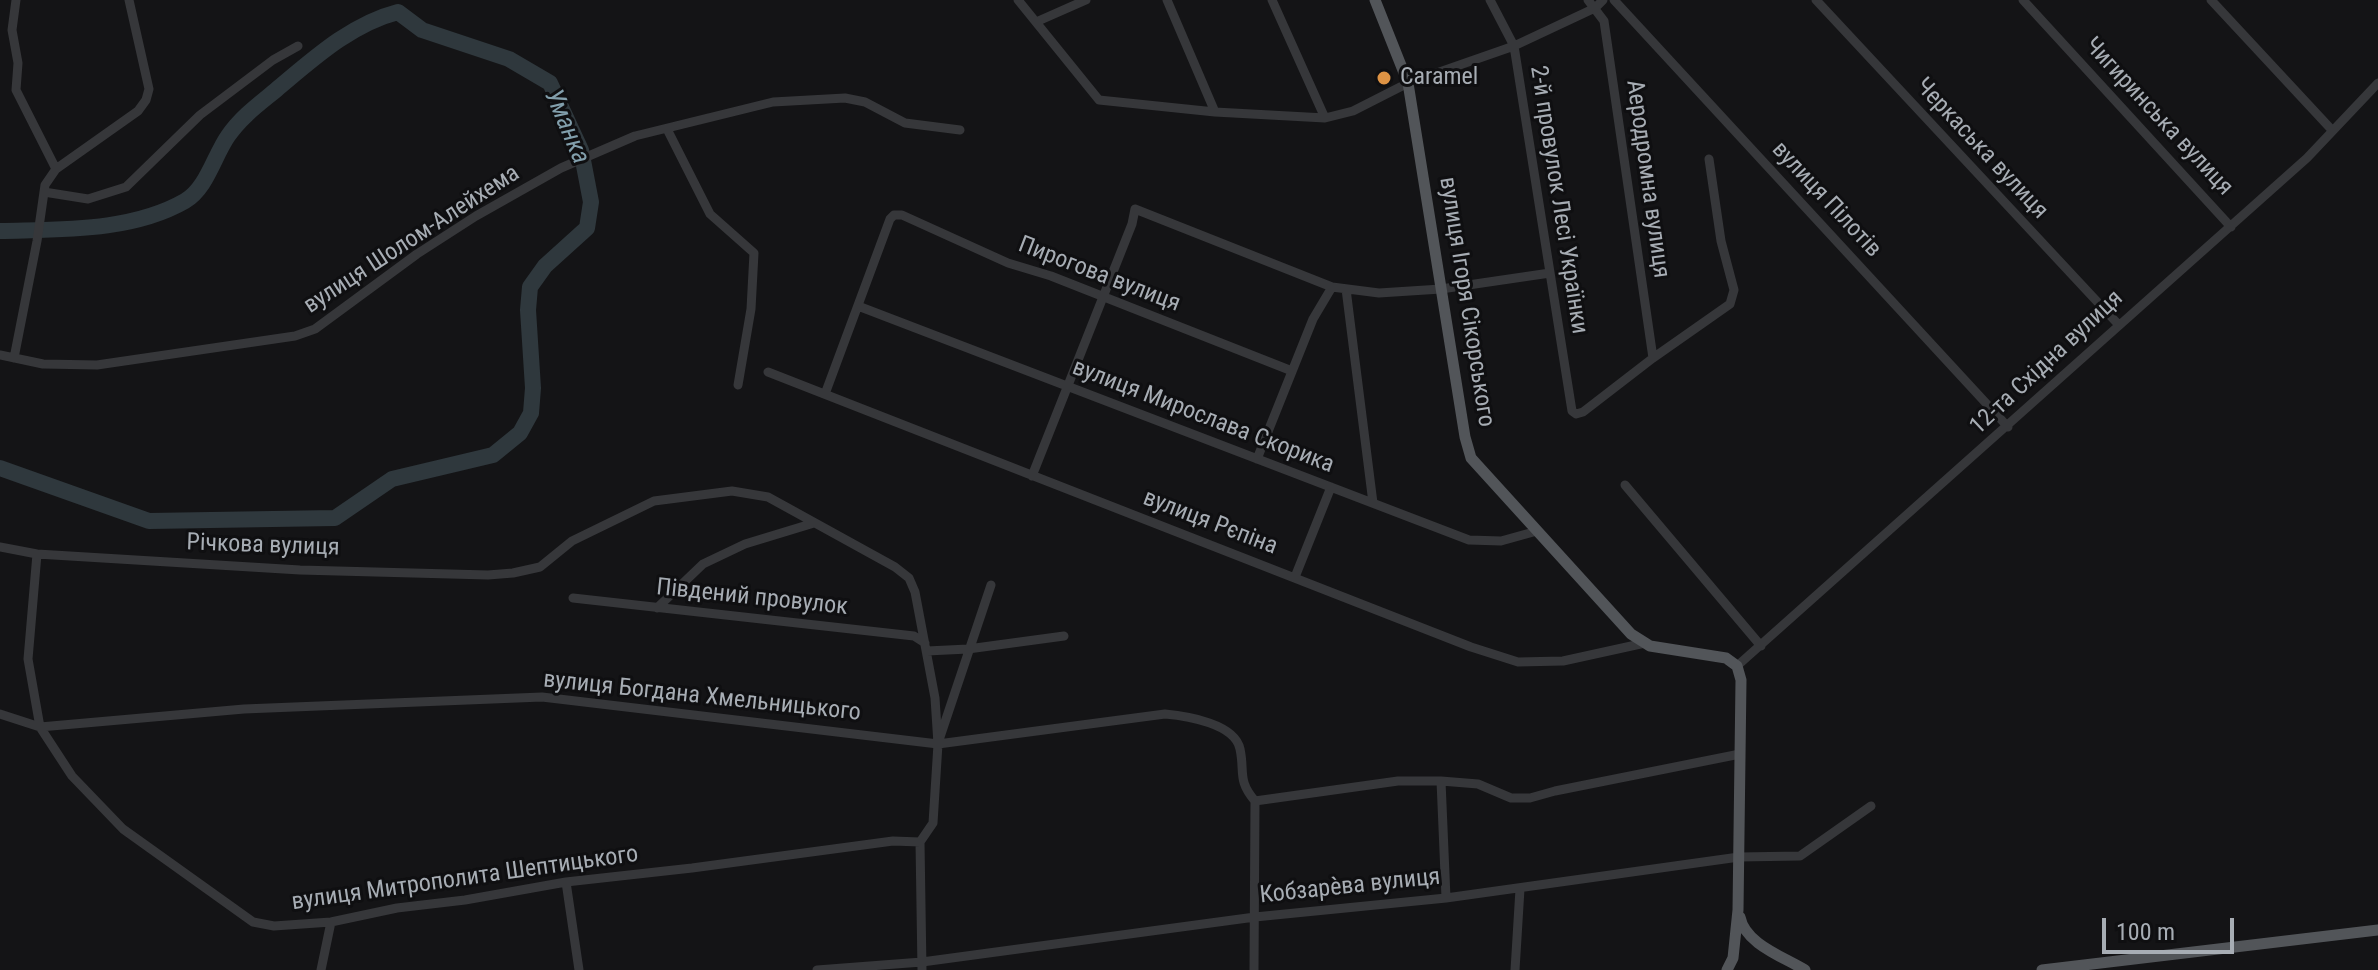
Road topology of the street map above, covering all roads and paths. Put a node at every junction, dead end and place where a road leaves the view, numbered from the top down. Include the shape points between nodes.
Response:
1 (16, 0) edge
2 (129, 0) edge
3 (1018, 0) edge
4 (1086, 0) edge
5 (1167, 0) edge
6 (1272, 0) edge
7 (1375, 0) edge
8 (1490, 0) edge
9 (1614, 0) edge
10 (1816, 0) edge
11 (2023, 0) edge
12 (2211, 0) edge
13 (1595, 3) edge
14 (1036, 22) junction
15 (298, 46) dead end
16 (1514, 46) junction
17 (1408, 83) junction
18 (2378, 83) edge
19 (1215, 112) junction
20 (1325, 118) junction
21 (667, 129) junction
22 (2331, 129) junction
23 (960, 130) dead end
24 (1709, 159) dead end
25 (56, 169) junction
26 (44, 192) junction
27 (2231, 227) junction
28 (1550, 273) junction
29 (1332, 287) junction
30 (1346, 289) junction
31 (1441, 289) junction
32 (1102, 297) junction
33 (858, 306) junction
34 (2118, 324) junction
35 (0, 355) edge
36 (14, 358) junction
37 (1653, 358) junction
38 (1292, 371) junction
39 (768, 372) dead end
40 (738, 385) dead end
41 (1066, 387) junction
42 (825, 394) junction
43 (2008, 427) junction
44 (1257, 459) junction
45 (1032, 476) junction
46 (1625, 485) dead end
47 (1331, 487) junction
48 (1373, 503) junction
49 (814, 523) junction
50 (1537, 531) junction
51 (0, 547) edge
52 (37, 554) junction
53 (1295, 577) junction
54 (991, 585) dead end
55 (573, 598) dead end
56 (657, 608) junction
57 (1064, 636) dead end
58 (1645, 643) junction
59 (1761, 646) junction
60 (926, 647) junction
61 (968, 649) junction
62 (1737, 666) junction
63 (0, 714) edge
64 (40, 727) junction
65 (938, 744) junction
66 (1740, 754) junction
67 (1441, 781) junction
68 (1255, 801) junction
69 (1871, 806) dead end
70 (920, 842) junction
71 (1739, 857) junction
72 (566, 882) junction
73 (1520, 889) junction
74 (1446, 898) junction
75 (1738, 910) junction
76 (1255, 917) junction
77 (331, 922) junction
78 (2378, 930) edge
79 (1768, 949) junction
80 (922, 966) edge
81 (1729, 966) edge
82 (321, 970) edge
83 (579, 970) edge
84 (817, 970) edge
85 (1254, 970) edge
86 (1515, 970) edge
87 (1784, 970) edge
88 (1805, 970) edge
89 (2042, 970) edge

1 - 25 street via 16,90
2 - 25 street via 149,89 146,100
3 - 14 street
4 - 14 street
5 - 19 street
6 - 20 street
7 - 17 main road, вулиця Ігоря Сікорського
8 - 16 street, 2-й провулок Лесі Українки
9 - 43 street, вулиця Пілотів
10 - 34 street, Черкаська вулиця
11 - 27 street, Чигиринська вулиця
12 - 22 street
13 - 16 street
13 - 37 street, Аеродромна вулиця via 1604,21
14 - 19 street via 1097,98
15 - 26 street via 200,115 126,187 88,199
16 - 17 street
16 - 28 street, 2-й провулок Лесі Українки
17 - 20 street via 1353,111
17 - 31 main road, вулиця Ігоря Сікорського
18 - 22 street, 12-та Східна вулиця
19 - 20 street
21 - 23 street, вулиця Шолом-Алейхема via 773,102 845,98 905,123
21 - 36 street, вулиця Шолом-Алейхема via 635,136 561,168 417,254 305,332 97,365
21 - 40 street via 710,214 754,253
22 - 27 street, 12-та Східна вулиця
24 - 37 street via 1733,298
25 - 26 street
26 - 36 street
27 - 34 street, 12-та Східна вулиця
28 - 31 street
28 - 37 street, 2-й провулок Лесі Українки via 1572,411 1583,412
29 - 30 street
29 - 32 street via 1135,209
29 - 38 street
30 - 31 street
30 - 48 street
31 - 50 main road, вулиця Ігоря Сікорського via 1471,458
32 - 33 street, Пирогова вулиця via 894,215
32 - 38 street, Пирогова вулиця
32 - 41 street
33 - 41 street, вулиця Мирослава Скорика
33 - 42 street
34 - 43 street, 12-та Східна вулиця
35 - 36 street, вулиця Шолом-Алейхема
38 - 44 street
39 - 42 street, вулиця Рєпіна
41 - 44 street, вулиця Мирослава Скорика
41 - 45 street
42 - 45 street, вулиця Рєпіна
43 - 59 street, 12-та Східна вулиця
44 - 47 street, вулиця Мирослава Скорика
45 - 53 street, вулиця Рєпіна
46 - 59 street
47 - 48 street, вулиця Мирослава Скорика
47 - 53 street
48 - 50 street, вулиця Мирослава Скорика via 1469,540 1501,541
49 - 52 street, Річкова вулиця via 768,497 732,491 654,501 572,541 540,567 488,575
49 - 56 street via 745,544 703,564
49 - 60 street, Річкова вулиця via 909,578
50 - 58 main road, вулиця Ігоря Сікорського
51 - 52 street, Річкова вулиця
52 - 64 street via 28,659
53 - 58 street, вулиця Рєпіна via 1518,662 1563,661
54 - 61 street
55 - 56 street, Південий провулок
56 - 60 street, Південий провулок via 914,636
57 - 61 street, Південий провулок
58 - 62 main road via 1726,658
59 - 62 street, 12-та Східна вулиця
60 - 61 street, Південий провулок
60 - 65 street, Річкова вулиця
61 - 65 street
62 - 66 main road
63 - 64 street
64 - 65 street, вулиця Богдана Хмельницького via 244,709 542,697
64 - 77 street, вулиця Митрополита Шептицького via 72,776 123,829 253,922
65 - 68 street, вулиця Богдана Хмельницького via 1165,714 1189,716 1238,739 1244,788
65 - 70 street via 933,823
66 - 67 street via 1530,798
66 - 71 main road
67 - 68 street via 1398,781
67 - 74 street
68 - 76 street
69 - 71 street, Кобзарèва вулиця via 1800,856
70 - 72 street, вулиця Митрополита Шептицького via 893,841
70 - 80 street
71 - 73 street, Кобзарèва вулиця
71 - 75 main road
72 - 77 street, вулиця Митрополита Шептицького
72 - 83 street
73 - 74 street, Кобзарèва вулиця
73 - 86 street
74 - 76 street, Кобзарèва вулиця
75 - 79 main road via 1741,924
75 - 81 main road
76 - 80 street, Кобзарèва вулиця
76 - 85 street
77 - 82 street
78 - 89 main road
79 - 81 main road via 1747,947
79 - 87 main road via 1780,958
79 - 88 main road
80 - 84 street, Кобзарèва вулиця

